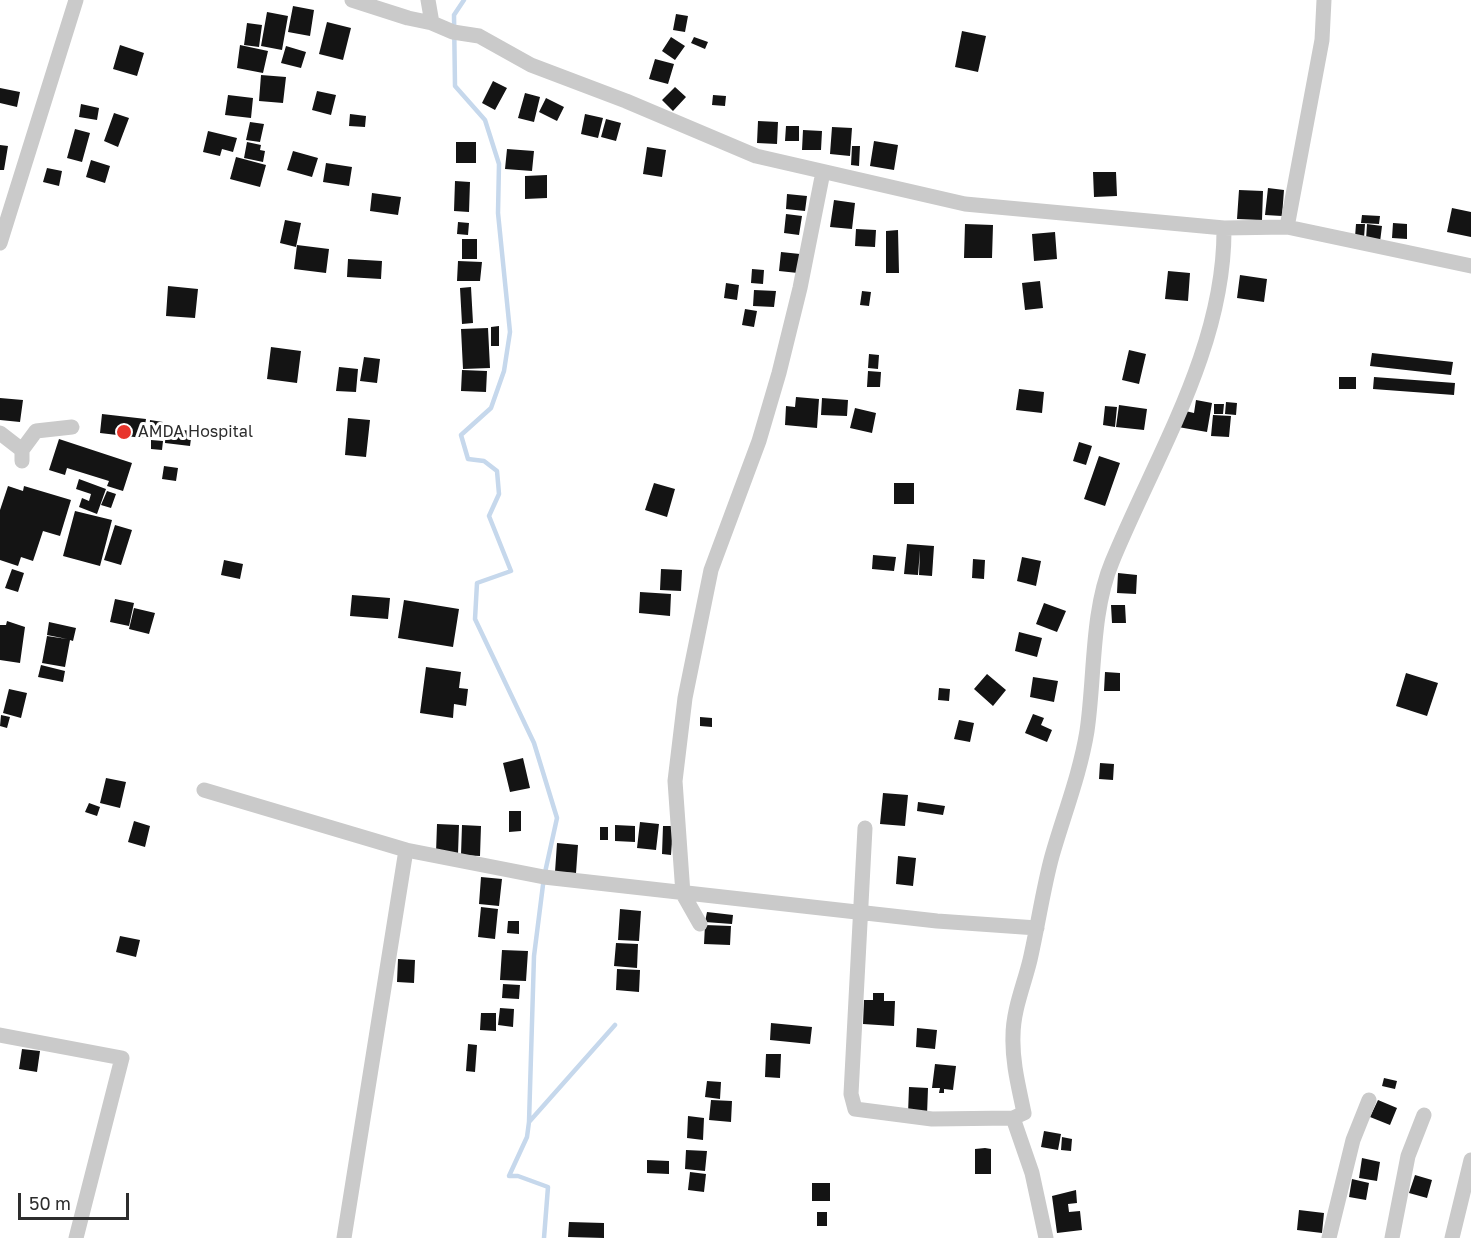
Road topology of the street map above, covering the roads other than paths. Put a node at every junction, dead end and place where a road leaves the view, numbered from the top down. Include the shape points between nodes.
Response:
1 (76, 0) edge
2 (352, 0) edge
3 (428, 0) edge
4 (1324, 0) edge
5 (432, 23) junction
6 (823, 172) junction
7 (1287, 227) junction
8 (1224, 228) junction
9 (0, 243) edge
10 (1471, 266) edge
11 (72, 427) dead end
12 (0, 433) edge
13 (204, 790) dead end
14 (866, 828) dead end
15 (406, 850) junction
16 (683, 894) junction
17 (860, 912) junction
18 (700, 924) dead end
19 (1037, 928) junction
20 (0, 1035) edge
21 (1369, 1100) dead end
22 (1424, 1116) dead end
23 (1013, 1118) junction
24 (1471, 1160) edge
25 (76, 1238) edge
26 (344, 1238) edge
27 (1046, 1238) edge
28 (1329, 1238) edge
29 (1392, 1238) edge
30 (1452, 1238) edge

1 - 9 street
2 - 5 street
3 - 5 street
4 - 7 street via 1322,40
5 - 6 street via 453,32 479,36 531,65 756,156
6 - 8 street via 965,204
6 - 16 street via 779,373 759,441 711,570 699,624 675,781
7 - 8 street
7 - 10 street
8 - 19 street via 1214,318 1102,591 1087,731 1079,771 1052,856
11 - 12 street via 36,431 22,456
13 - 15 street
14 - 17 street
15 - 16 street via 543,878
15 - 26 street
16 - 17 street
16 - 18 street
17 - 19 street
17 - 23 street via 851,1094 855,1109 932,1119
19 - 23 street via 1012,1034 1024,1113
20 - 25 street via 122,1058
21 - 28 street via 1353,1140
22 - 29 street via 1408,1156
23 - 27 street via 1032,1173
24 - 30 street

